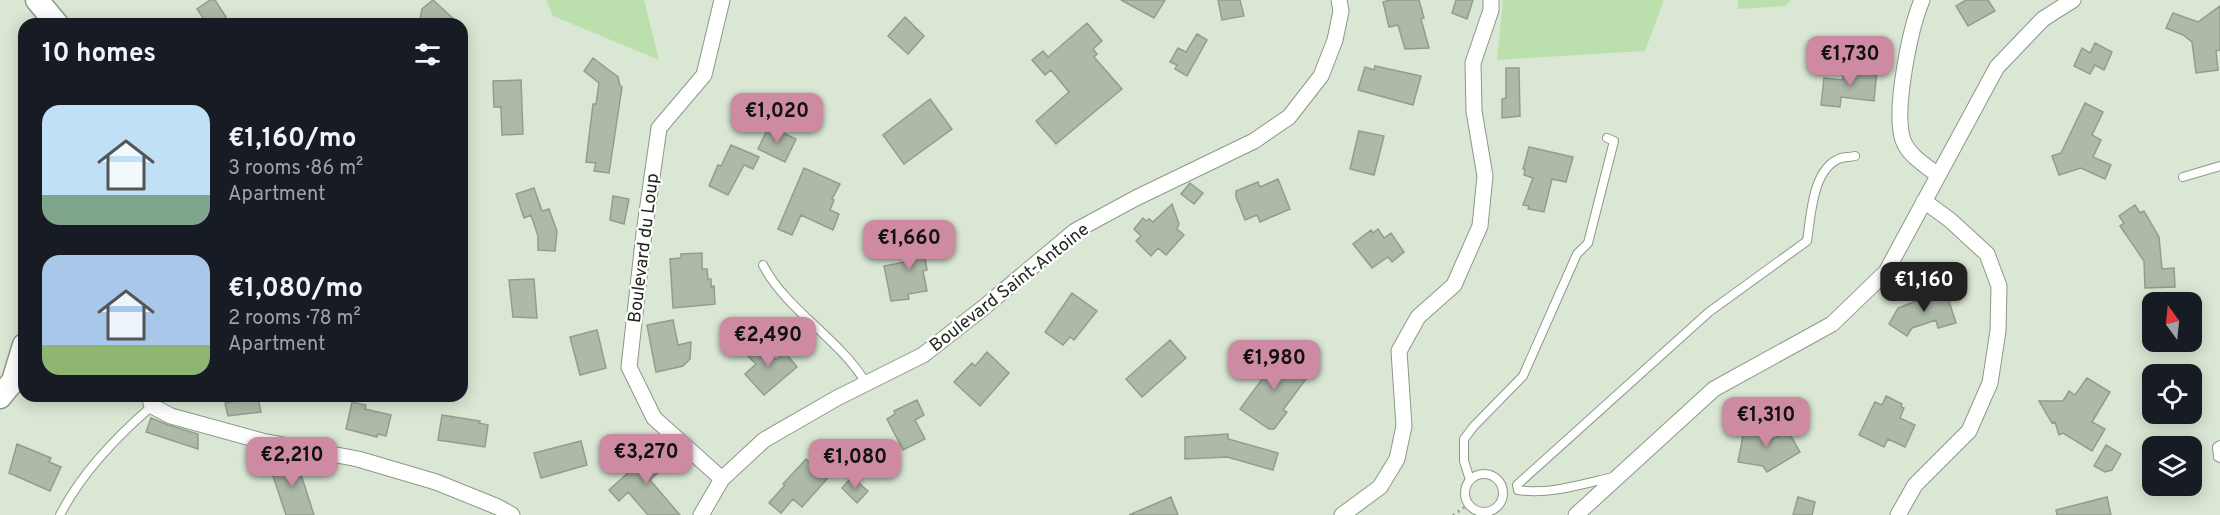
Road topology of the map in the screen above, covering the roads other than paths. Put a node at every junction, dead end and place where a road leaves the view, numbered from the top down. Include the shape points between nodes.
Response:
1 (37, 0) edge
2 (722, 0) edge
3 (1339, 0) edge
4 (1491, 0) edge
5 (1922, 0) edge
6 (2073, 0) edge
7 (52, 18) edge
8 (1607, 138) dead end
9 (1855, 156) dead end
10 (2220, 166) edge
11 (1938, 175) junction
12 (2182, 177) dead end
13 (1924, 201) junction
14 (763, 264) dead end
15 (18, 358) edge
16 (866, 383) junction
17 (4, 384) edge
18 (150, 402) edge
19 (152, 402) edge
20 (2220, 444) edge
21 (2220, 458) edge
22 (1618, 476) junction
23 (722, 479) junction
24 (1470, 480) junction
25 (1518, 490) junction
26 (1502, 494) junction
27 (60, 515) edge
28 (512, 515) edge
29 (701, 515) edge
30 (1342, 515) edge
31 (1576, 515) edge
32 (1898, 515) edge

1 - 7 main road
2 - 23 street, Boulevard du Loup via 704,75 659,128 629,366 654,418
3 - 16 street, Boulevard Saint-Antoine via 1341,11 1335,40 1321,76 1289,117 1254,141 1076,231 923,354
4 - 30 street via 1473,63 1474,111 1485,176 1480,226 1454,285 1418,317 1399,351 1404,426 1397,459 1380,487
5 - 11 street via 1914,18 1898,111 1903,141 1919,162
6 - 11 street via 2043,19 1997,67
8 - 24 lane via 1614,141 1588,243 1577,254 1523,376 1464,439 1464,461
9 - 25 lane via 1840,158 1815,186 1807,242 1709,312 1517,485
10 - 12 lane
11 - 13 street
13 - 22 street via 1886,272 1832,324 1714,389
13 - 32 street via 1987,254 1999,286 1998,331 1990,383 1969,431 1915,485
14 - 16 lane via 773,284 854,364
15 - 17 main road
16 - 23 street, Boulevard Saint-Antoine via 764,440
18 - 27 lane via 96,460
19 - 28 street via 171,416 262,441 358,459 436,482
20 - 21 lane
22 - 25 lane via 1574,487
22 - 31 street
23 - 29 street, Boulevard Saint-Antoine
24 - 26 lane via 1482,474 1495,477 1503,488
24 - 26 lane via 1465,492 1468,505 1479,512 1492,511 1502,501
25 - 26 lane

